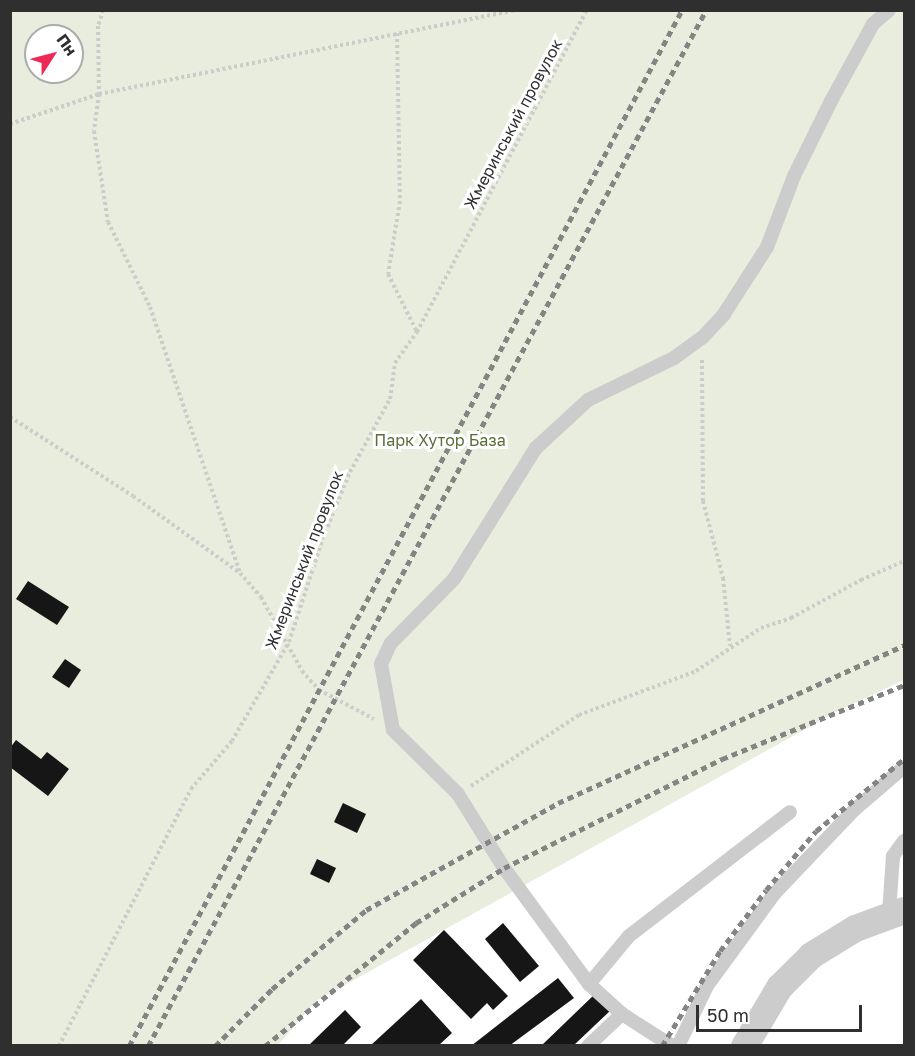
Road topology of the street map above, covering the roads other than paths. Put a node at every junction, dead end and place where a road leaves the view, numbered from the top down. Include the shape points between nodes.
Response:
1 (889, 10) edge
2 (904, 767) edge
3 (790, 812) dead end
4 (904, 841) edge
5 (897, 912) edge
6 (589, 984) junction
7 (622, 1014) junction
8 (588, 1046) edge
9 (672, 1046) edge
10 (678, 1046) edge
11 (744, 1046) edge

1 - 6 lane via 873,24 831,101 794,176 767,247 724,314 702,338 674,358 588,400 536,448 454,579 391,643 381,664 393,730 458,795 504,867
2 - 10 lane via 854,810 774,894 707,986
3 - 6 lane via 629,936
4 - 5 lane via 893,856
5 - 11 street via 855,928 812,955 779,987
6 - 7 lane
7 - 8 lane
7 - 9 lane

